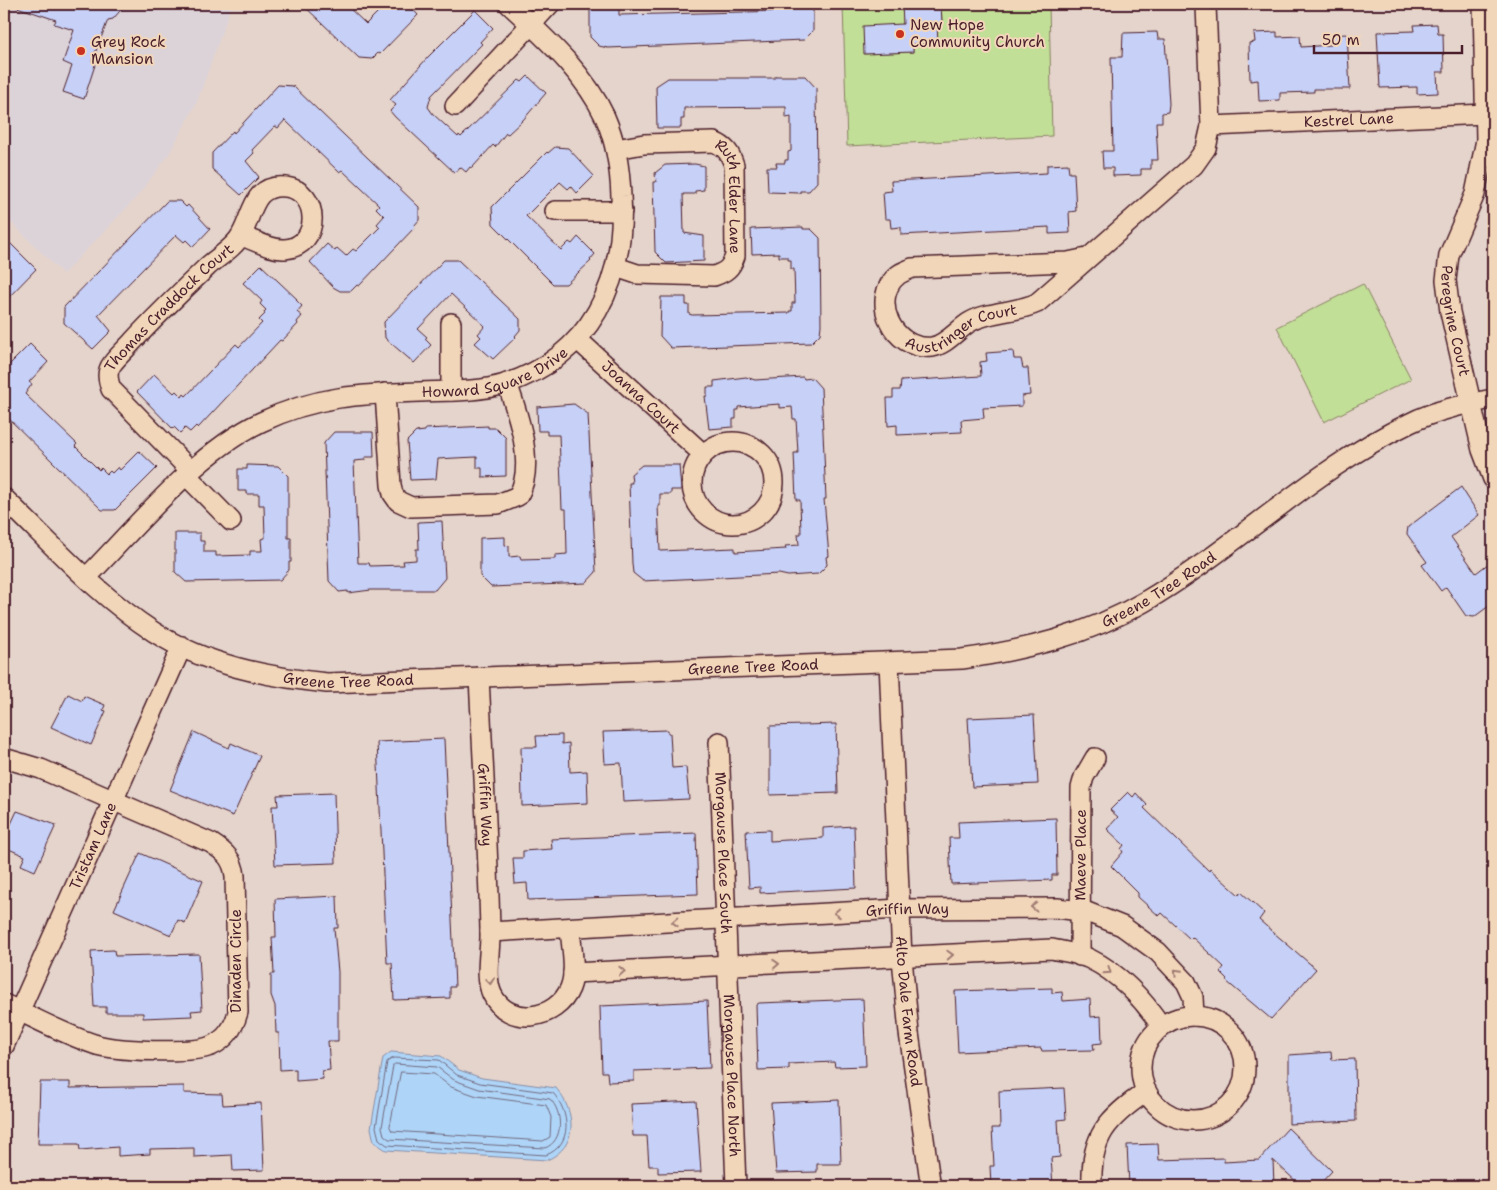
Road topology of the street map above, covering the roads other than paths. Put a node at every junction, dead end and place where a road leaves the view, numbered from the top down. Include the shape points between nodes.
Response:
1 (509, 4) edge
2 (550, 4) edge
3 (1483, 4) edge
4 (1205, 5) edge
5 (531, 24) junction
6 (455, 106) dead end
7 (1486, 114) junction
8 (1211, 126) junction
9 (616, 149) junction
10 (555, 210) dead end
11 (622, 211) junction
12 (241, 236) dead end
13 (1087, 258) junction
14 (616, 268) junction
15 (451, 323) dead end
16 (578, 340) junction
17 (507, 383) junction
18 (451, 391) junction
19 (385, 393) junction
20 (1493, 399) edge
21 (1471, 403) junction
22 (703, 454) junction
23 (189, 473) junction
24 (1493, 479) edge
25 (4, 498) edge
26 (231, 521) dead end
27 (87, 577) junction
28 (182, 646) junction
29 (889, 662) junction
30 (480, 677) junction
31 (718, 742) dead end
32 (4, 758) edge
33 (1095, 758) dead end
34 (113, 800) junction
35 (900, 909) junction
36 (1080, 912) junction
37 (725, 920) junction
38 (570, 928) junction
39 (490, 932) junction
40 (1080, 956) junction
41 (902, 958) junction
42 (727, 966) junction
43 (573, 973) junction
44 (12, 1007) edge
45 (1194, 1016) junction
46 (1161, 1026) junction
47 (4, 1046) edge
48 (1146, 1092) junction
49 (930, 1181) dead end
50 (736, 1186) edge
51 (1092, 1186) edge

1 - 5 street, Howard Square Drive
2 - 5 street
3 - 7 street, Peregrine Court
4 - 8 street, Austringer Court
5 - 6 street
5 - 9 street, Howard Square Drive via 594,96
7 - 8 street, Kestrel Lane
7 - 21 street, Peregrine Court via 1486,140 1475,194 1448,255 1446,280
8 - 13 street, Austringer Court via 1206,148 1194,165
9 - 11 street, Howard Square Drive
9 - 14 street, Ruth Elder Lane via 644,144 714,142 723,146 734,165 735,256 725,273 714,276 637,274
10 - 11 street
11 - 14 street, Howard Square Drive
12 - 23 street, Thomas Craddock Court via 111,365 108,379 111,389
13 - 13 street, Austringer Court via 1036,304 972,321 933,347 905,341 889,323 888,291 898,275 912,268 1068,262
14 - 16 street, Howard Square Drive via 600,308
15 - 18 street
16 - 17 street, Howard Square Drive via 551,362
16 - 22 street, Joanna Court
17 - 18 street, Howard Square Drive via 487,389
17 - 19 street via 522,435 524,478 518,496 498,504 411,507 398,500 391,485
18 - 19 street, Howard Square Drive
19 - 23 street, Howard Square Drive via 326,399 299,406 239,433
20 - 21 street, Greene Tree Road
21 - 24 street, Peregrine Court via 1482,450
21 - 29 street, Greene Tree Road via 1411,422 1369,444 1196,568 1100,625 1003,653 962,659
22 - 22 street via 718,444 738,442 758,450 772,468 772,496 760,515 741,524 723,523 705,514 695,501 692,486 694,470
23 - 26 street, Thomas Craddock Court
23 - 27 street, Howard Square Drive
25 - 27 street, Greene Tree Road
27 - 28 street, Greene Tree Road via 138,620
28 - 30 street, Greene Tree Road via 236,667 293,680 327,683
28 - 34 street, Tristam Lane
29 - 30 street, Greene Tree Road
29 - 35 street, Alto Dale Farm Road
30 - 39 street, Griffin Way
31 - 37 street, Morgause Place South
32 - 34 street, Dinaden Circle via 41,769
33 - 36 street, Maeve Place via 1081,788
34 - 44 street, Tristam Lane
34 - 44 street, Dinaden Circle via 211,843 225,852 233,864 238,1012 234,1025 226,1037 202,1049 114,1049 94,1044
36 -> 35 street, Griffin Way via 1038,907
35 -> 37 street, Griffin Way
35 - 41 street, Alto Dale Farm Road
36 - 40 street, Maeve Place
45 -> 36 street, Griffin Way via 1193,997 1186,982 1158,952 1122,926
37 -> 38 street, Griffin Way
37 - 42 street, Morgause Place South
38 - 39 street, Griffin Way
38 - 43 street, Griffin Way
39 -> 43 street, Griffin Way via 492,994 499,1005 513,1014 529,1017 555,1007 570,987
41 -> 40 street via 1052,949
40 -> 46 street via 1112,974 1148,1005
42 -> 41 street
41 - 49 street, Alto Dale Farm Road
43 -> 42 street
42 - 50 street, Morgause Place North
44 - 47 street, Tristam Lane
45 - 46 street
45 - 48 street via 1214,1020 1236,1039 1243,1052 1245,1068 1237,1095 1227,1108 1215,1115 1202,1120 1187,1120 1169,1115 1156,1106
46 - 48 street via 1143,1050 1140,1066
48 - 51 street via 1122,1108 1099,1136 1093,1154

